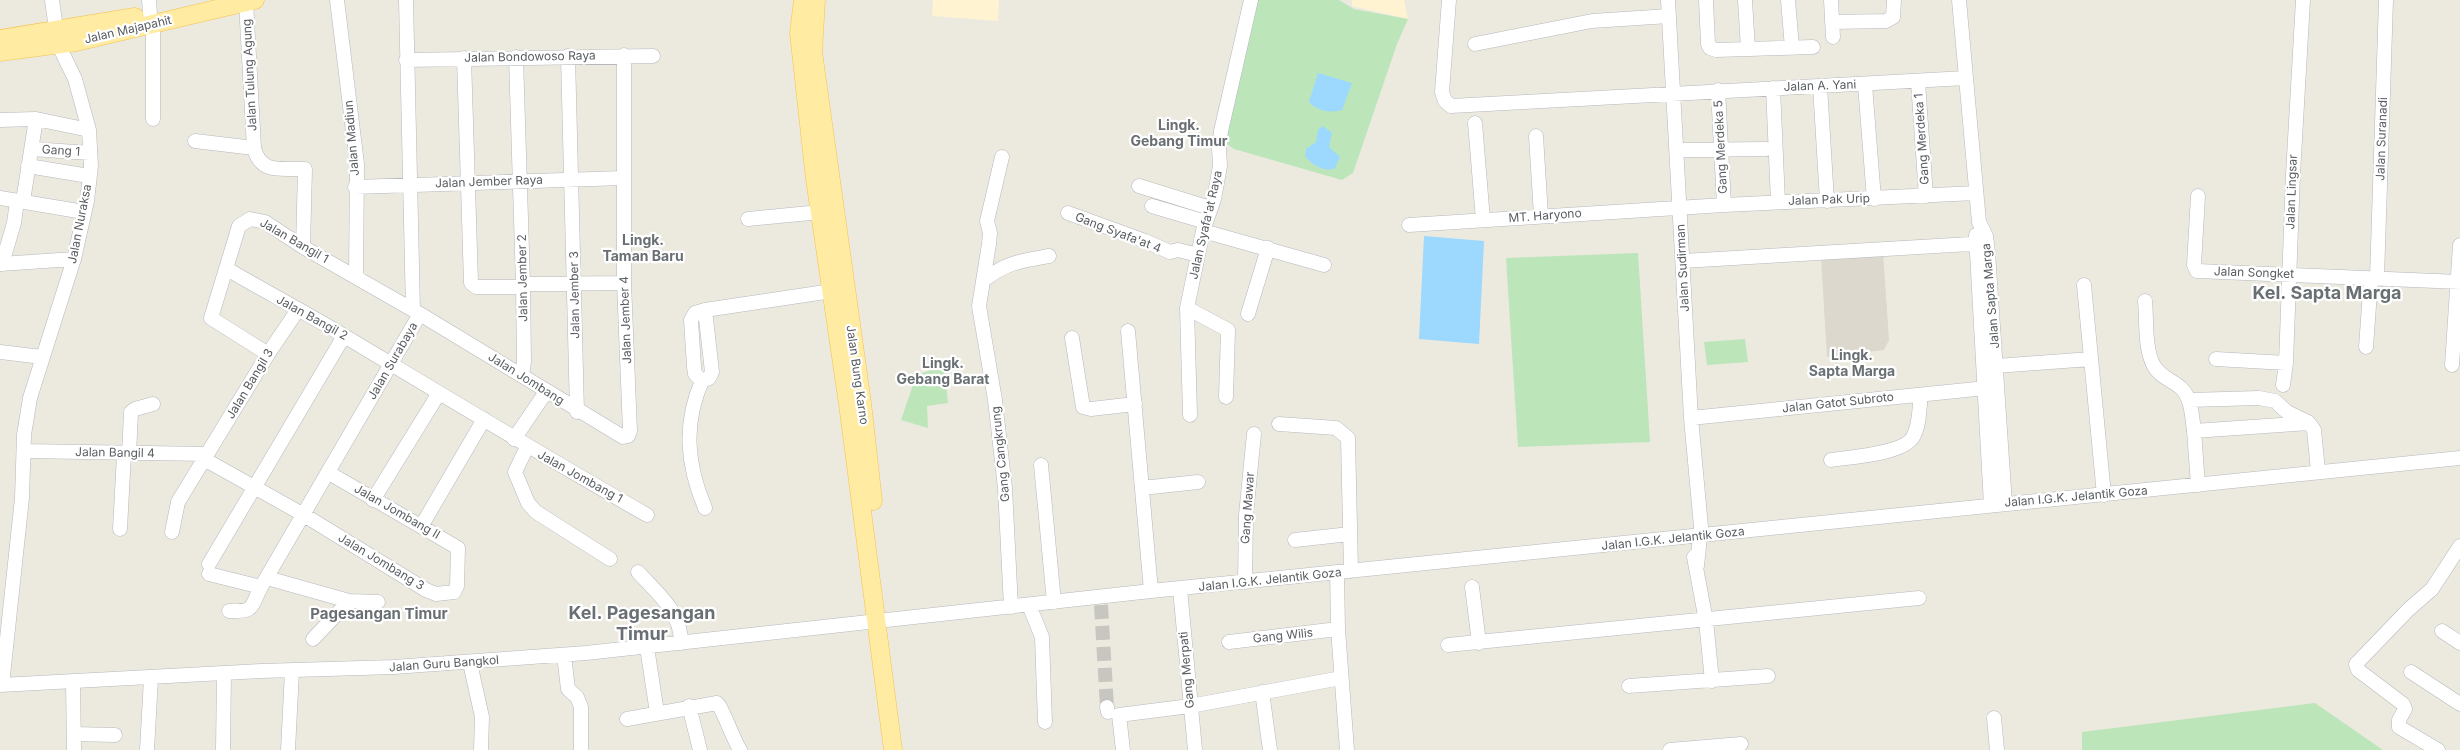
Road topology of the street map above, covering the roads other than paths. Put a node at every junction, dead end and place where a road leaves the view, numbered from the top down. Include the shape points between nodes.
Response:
1 (52, 0) edge
2 (207, 0) edge
3 (337, 0) edge
4 (406, 0) edge
5 (803, 0) edge
6 (816, 0) edge
7 (1251, 0) edge
8 (1449, 0) edge
9 (1668, 0) edge
10 (1706, 0) edge
11 (1745, 0) edge
12 (1788, 0) edge
13 (1831, 0) edge
14 (1894, 0) edge
15 (1960, 0) edge
16 (2303, 0) edge
17 (2386, 0) edge
18 (251, 1) edge
19 (151, 13) edge
20 (1669, 16) junction
21 (1832, 22) junction
22 (1832, 37) dead end
23 (57, 38) junction
24 (0, 39) edge
25 (1475, 44) dead end
26 (1813, 47) dead end
27 (1792, 48) junction
28 (1748, 49) junction
29 (0, 52) edge
30 (624, 55) junction
31 (568, 56) junction
32 (654, 56) dead end
33 (516, 57) junction
34 (464, 58) junction
35 (406, 60) junction
36 (1966, 78) junction
37 (1918, 82) junction
38 (1865, 85) junction
39 (1820, 86) junction
40 (1773, 88) junction
41 (1718, 90) junction
42 (1675, 93) junction
43 (36, 119) junction
44 (0, 120) edge
45 (153, 120) dead end
46 (1475, 123) dead end
47 (89, 130) junction
48 (1536, 136) dead end
49 (195, 141) dead end
50 (254, 148) junction
51 (32, 149) junction
52 (1722, 149) junction
53 (1766, 149) dead end
54 (1677, 150) junction
55 (90, 153) junction
56 (1002, 157) dead end
57 (28, 166) junction
58 (90, 176) junction
59 (623, 178) junction
60 (822, 178) junction
61 (572, 179) junction
62 (520, 181) junction
63 (411, 184) junction
64 (467, 184) junction
65 (1139, 186) dead end
66 (356, 187) junction
67 (1976, 192) junction
68 (1926, 196) junction
69 (2198, 196) dead end
70 (0, 198) edge
71 (1874, 199) junction
72 (1827, 200) junction
73 (20, 201) junction
74 (1778, 202) junction
75 (1724, 205) junction
76 (1152, 206) dead end
77 (1681, 207) junction
78 (1210, 208) junction
79 (84, 212) junction
80 (820, 212) junction
81 (1068, 213) dead end
82 (1541, 216) junction
83 (748, 219) dead end
84 (1483, 220) junction
85 (1409, 224) dead end
86 (1205, 226) junction
87 (1982, 244) junction
88 (2460, 246) edge
89 (303, 247) junction
90 (1268, 248) junction
91 (1198, 255) junction
92 (1049, 256) dead end
93 (74, 259) junction
94 (1683, 261) junction
95 (1, 264) edge
96 (1324, 265) dead end
97 (227, 269) junction
98 (2289, 275) junction
99 (356, 277) junction
100 (2374, 278) junction
101 (2459, 282) edge
102 (624, 283) junction
103 (576, 284) junction
104 (2084, 284) dead end
105 (523, 285) junction
106 (832, 291) junction
107 (981, 293) junction
108 (2145, 301) dead end
109 (1188, 302) junction
110 (298, 311) junction
111 (416, 312) junction
112 (1248, 314) dead end
113 (1128, 331) dead end
114 (344, 336) junction
115 (1072, 338) dead end
116 (2366, 347) dead end
117 (0, 352) edge
118 (268, 354) junction
119 (42, 357) junction
120 (2216, 358) dead end
121 (2091, 359) junction
122 (2286, 363) junction
123 (2452, 365) dead end
124 (393, 366) junction
125 (1996, 366) junction
126 (522, 375) junction
127 (2283, 385) dead end
128 (852, 388) junction
129 (1986, 388) junction
130 (546, 392) junction
131 (439, 394) junction
132 (1921, 394) junction
133 (1226, 397) dead end
134 (2188, 400) junction
135 (153, 404) dead end
136 (1135, 404) junction
137 (577, 412) junction
138 (1190, 415) dead end
139 (1691, 418) junction
140 (484, 419) junction
141 (2309, 423) junction
142 (1279, 424) dead end
143 (630, 431) joint
144 (2194, 432) junction
145 (1254, 434) dead end
146 (514, 439) junction
147 (1994, 446) junction
148 (527, 447) junction
149 (24, 451) junction
150 (126, 454) junction
151 (205, 456) junction
152 (2460, 458) edge
153 (1831, 460) dead end
154 (1041, 465) dead end
155 (2318, 471) junction
156 (329, 473) junction
157 (1198, 482) dead end
158 (2198, 485) junction
159 (252, 488) junction
160 (1142, 488) junction
161 (2104, 495) junction
162 (373, 500) junction
163 (1998, 504) junction
164 (705, 508) dead end
165 (647, 515) dead end
166 (304, 516) junction
167 (422, 526) junction
168 (120, 529) dead end
169 (172, 532) dead end
170 (1350, 534) junction
171 (1701, 536) junction
172 (1687, 538) junction
173 (1295, 540) dead end
174 (2460, 546) edge
175 (459, 554) joint
176 (610, 559) dead end
177 (1697, 566) junction
178 (1351, 571) junction
179 (638, 572) dead end
180 (1337, 572) junction
181 (264, 582) junction
182 (1245, 582) junction
183 (1472, 587) dead end
184 (1180, 589) junction
185 (1151, 591) junction
186 (1919, 598) dead end
187 (349, 601) junction
188 (378, 602) dead end
189 (1054, 602) junction
190 (1029, 605) junction
191 (1012, 607) junction
192 (229, 611) dead end
193 (881, 621) junction
194 (1706, 621) junction
195 (1338, 629) junction
196 (2442, 631) dead end
197 (313, 639) dead end
198 (1228, 642) dead end
199 (681, 643) junction
200 (1479, 643) junction
201 (2460, 643) edge
202 (1448, 646) dead end
203 (647, 647) junction
204 (564, 655) junction
205 (470, 663) junction
206 (292, 671) junction
207 (2411, 672) dead end
208 (224, 674) junction
209 (1768, 676) dead end
210 (151, 678) junction
211 (1341, 678) junction
212 (1712, 681) junction
213 (72, 683) junction
214 (1, 685) edge
215 (1630, 686) dead end
216 (1262, 692) junction
217 (2460, 704) edge
218 (689, 706) junction
219 (1190, 706) junction
220 (657, 713) junction
221 (1994, 718) dead end
222 (627, 719) dead end
223 (1045, 722) dead end
224 (74, 734) junction
225 (115, 735) dead end
226 (1740, 744) dead end
227 (1701, 749) edge
228 (74, 750) edge
229 (147, 750) edge
230 (223, 750) edge
231 (288, 750) edge
232 (481, 750) edge
233 (582, 750) edge
234 (700, 750) edge
235 (740, 750) edge
236 (893, 750) edge
237 (904, 750) edge
238 (1123, 750) edge
239 (1195, 750) edge
240 (1270, 750) edge
241 (1347, 750) edge
242 (1670, 750) edge
243 (1997, 750) edge
244 (2438, 750) edge

1 - 23 street
2 - 19 main road
3 - 66 street, Jalan Madiun via 357,164
4 - 35 street, Jalan Surabaya
5 - 60 main road via 800,53
6 - 60 main road, Jalan Bung Karno via 813,52
7 - 78 street, Jalan Syafa'at Raya via 1221,132 1220,166
8 - 42 street, Jalan A. Yani via 1442,92 1451,106
9 - 20 street, Jalan Sudirman
10 - 28 street via 1710,48
11 - 28 street
12 - 27 street
13 - 21 street
14 - 21 street via 1893,17 1886,21
15 - 36 street, Jalan Sapta Marga
16 - 98 street, Jalan Lingsar
17 - 100 street, Jalan Suranadi
18 - 19 main road, Jalan Majapahit
18 - 50 street, Jalan Tulung Agung
19 - 23 main road
19 - 45 street
20 - 25 street via 1592,21
20 - 42 street, Jalan Sudirman
21 - 22 street
23 - 24 main road
23 - 29 main road
23 - 47 street, Jalan Nuraksa via 75,79
26 - 27 street
27 - 28 street
30 - 31 street, Jalan Bondowoso Raya
30 - 32 street, Jalan Bondowoso Raya
30 - 59 street, Jalan Jember 4
31 - 33 street, Jalan Bondowoso Raya
31 - 61 street, Jalan Jember 3
33 - 34 street, Jalan Bondowoso Raya
33 - 62 street, Jalan Jember 2
34 - 35 street, Jalan Bondowoso Raya
34 - 64 street
35 - 63 street, Jalan Surabaya
36 - 37 street, Jalan A. Yani
36 - 67 street, Jalan Sapta Marga
37 - 38 street, Jalan A. Yani
37 - 68 street, Gang Merdeka 1
38 - 39 street, Jalan A. Yani
38 - 71 street
39 - 40 street, Jalan A. Yani
39 - 72 street
40 - 41 street, Jalan A. Yani
40 - 74 street
41 - 42 street, Jalan A. Yani
41 - 52 street, Gang Merdeka 5
42 - 54 street, Jalan Sudirman
43 - 44 street
43 - 47 street
43 - 51 street
46 - 84 street
47 - 55 street, Jalan Nuraksa
48 - 82 street
49 - 50 street, Jalan Tulung Agung
50 - 89 street, Jalan Tulung Agung via 257,160 265,167 305,169
51 - 55 street, Gang 1
51 - 57 street
52 - 53 street
52 - 54 street
52 - 75 street, Gang Merdeka 5
54 - 77 street, Jalan Sudirman
55 - 58 street, Jalan Nuraksa
56 - 107 street, Gang Cangkrung via 987,221 990,236
57 - 58 street
57 - 73 street
58 - 79 street, Jalan Nuraksa
59 - 61 street, Jalan Jember Raya
59 - 102 street, Jalan Jember 4
60 - 80 main road
60 - 128 main road, Jalan Bung Karno
61 - 62 street, Jalan Jember Raya
61 - 103 street, Jalan Jember 3
62 - 64 street, Jalan Jember Raya
62 - 105 street, Jalan Jember 2
63 - 64 street, Jalan Jember Raya
63 - 66 street, Jalan Jember Raya
63 - 111 street, Jalan Surabaya
64 - 105 street via 473,286
65 - 78 street
66 - 99 street, Jalan Madiun
67 - 68 street, Jalan Pak Urip
67 - 87 street, Jalan Sapta Marga
68 - 71 street, Jalan Pak Urip
69 - 98 street, Jalan Songket via 2194,265 2197,271
70 - 73 street
71 - 72 street, Jalan Pak Urip
72 - 74 street, Jalan Pak Urip
73 - 79 street
73 - 95 street
74 - 75 street, Jalan Pak Urip
75 - 77 street, Jalan Pak Urip
76 - 86 street
77 - 82 street, MT. Haryono
77 - 94 street, Jalan Sudirman
78 - 86 street, Jalan Syafa'at Raya
79 - 93 street, Jalan Nuraksa
80 - 83 street
80 - 106 main road
81 - 91 street, Gang Syafa'at 4 via 1170,252 1178,250
82 - 84 street, MT. Haryono
84 - 85 street, MT. Haryono
86 - 90 street
86 - 91 street, Jalan Syafa'at Raya
87 - 94 street
87 - 125 street, Jalan Sapta Marga
87 - 129 street
88 - 101 street
89 - 97 street, Jalan Bangil 1 via 265,222 246,220 239,226
89 - 99 street, Jalan Bangil 1
90 - 96 street
90 - 112 street
91 - 109 street, Jalan Syafa'at Raya
92 - 107 street via 1017,260 1000,268
93 - 95 street
93 - 119 street, Jalan Nuraksa
94 - 139 street, Jalan Sudirman
97 - 110 street, Jalan Bangil 2
97 - 118 street, Jalan Bangil 1 via 211,318
98 - 100 street, Jalan Songket
98 - 122 street, Jalan Lingsar
99 - 111 street, Jalan Bangil 1
100 - 101 street, Jalan Songket
100 - 116 street, Jalan Suranadi
101 - 123 street
102 - 103 street
102 - 143 street, Jalan Jember 4
103 - 105 street
103 - 137 street, Jalan Jember 3
104 - 121 street
105 - 126 street, Jalan Jember 2
106 - 128 main road
106 - 164 street via 695,313 691,320 695,374 702,381 693,401 689,428 694,481
107 - 191 street, Gang Cangkrung via 1005,488
108 - 134 street via 2154,366 2181,388
109 - 133 street via 1228,330
109 - 138 street, Jalan Syafa'at Raya
110 - 114 street, Jalan Bangil 2
110 - 118 street, Jalan Bangil 3
111 - 124 street, Jalan Surabaya
111 - 126 street, Jalan Jombang
113 - 136 street
114 - 124 street, Jalan Bangil 2
114 - 159 street
115 - 136 street via 1083,407
117 - 119 street
118 - 151 street, Jalan Bangil 3
119 - 149 street, Jalan Nuraksa via 30,398
120 - 122 street
121 - 125 street
121 - 161 street
122 - 127 street, Jalan Lingsar
124 - 131 street, Jalan Jombang 1
124 - 156 street, Jalan Surabaya
125 - 147 street, Jalan Sapta Marga
126 - 130 street, Jalan Jombang
128 - 193 main road
129 - 132 street, Jalan Gatot Subroto
129 - 147 street
130 - 137 street, Jalan Jombang
130 - 146 street
131 - 140 street, Jalan Jombang 1
131 - 162 street
132 - 139 street, Jalan Gatot Subroto
132 - 153 street via 1917,430 1912,440 1898,448
134 - 141 street via 2259,398 2275,401 2287,412
134 - 144 street
135 - 150 street via 131,412
136 - 160 street
137 - 143 street, Jalan Jombang via 623,437
139 - 171 street, Jalan Sudirman
140 - 146 street, Jalan Jombang 1
140 - 167 street
141 - 144 street
141 - 155 street via 2314,430
142 - 170 street via 1336,428 1348,438
144 - 158 street
145 - 182 street, Gang Mawar via 1246,515
146 - 148 street, Jalan Jombang 1
147 - 163 street
148 - 165 street, Jalan Jombang 1
148 - 176 street via 515,472 528,503 536,512
149 - 150 street, Jalan Bangil 4
149 - 214 street, Jalan Nuraksa via 22,498
150 - 151 street, Jalan Bangil 4
150 - 168 street
151 - 159 street
151 - 169 street, Jalan Bangil 3 via 178,502
152 - 155 street, Jalan I.G.K. Jelantik Goza
154 - 189 street
155 - 158 street, Jalan I.G.K. Jelantik Goza
156 - 162 street, Jalan Jombang II
156 - 166 street, Jalan Surabaya
157 - 160 street
158 - 161 street, Jalan I.G.K. Jelantik Goza
159 - 166 street
159 - 181 street via 209,569
160 - 185 street
161 - 163 street, Jalan I.G.K. Jelantik Goza
162 - 167 street, Jalan Jombang II
163 - 171 street, Jalan I.G.K. Jelantik Goza
166 - 175 street, Jalan Jombang 3 via 436,594 451,593 456,589
166 - 181 street, Jalan Surabaya
167 - 175 street, Jalan Jombang II via 456,546
170 - 173 street
170 - 178 street
171 - 172 street, Jalan I.G.K. Jelantik Goza
171 - 177 street, Jalan Sudirman
172 - 177 street
172 - 178 street, Jalan I.G.K. Jelantik Goza
174 - 244 street via 2432,589 2356,664 2358,670 2403,704 2405,709 2398,723 2401,729
177 - 194 street
178 - 180 street, Jalan I.G.K. Jelantik Goza
179 - 199 street via 674,610
180 - 182 street, Jalan I.G.K. Jelantik Goza
180 - 195 street
181 - 187 street
181 - 192 street, Jalan Surabaya via 250,610
182 - 184 street, Jalan I.G.K. Jelantik Goza
183 - 200 street
184 - 185 street, Jalan I.G.K. Jelantik Goza
184 - 219 street, Gang Merpati
185 - 189 street, Jalan I.G.K. Jelantik Goza via 1101,601
186 - 194 street
187 - 188 street
187 - 197 street
189 - 190 street, Jalan I.G.K. Jelantik Goza
190 - 191 street, Jalan I.G.K. Jelantik Goza
190 - 223 street via 1042,637
191 - 193 street, Jalan I.G.K. Jelantik Goza
193 - 199 street, Jalan Guru Bangkol
193 - 236 main road
193 - 237 main road
194 - 200 street
194 - 212 street
195 - 198 street, Gang Wilis
195 - 211 street
196 - 201 street
199 - 203 street, Jalan Guru Bangkol
200 - 202 street
203 - 204 street, Jalan Guru Bangkol
203 - 220 street
204 - 205 street, Jalan Guru Bangkol
204 - 233 street via 568,688 581,707
205 - 206 street, Jalan Guru Bangkol
205 - 232 street via 482,717
206 - 208 street, Jalan Guru Bangkol
206 - 231 street
207 - 217 street
208 - 210 street, Jalan Guru Bangkol
208 - 230 street
209 - 212 street
210 - 213 street, Jalan Guru Bangkol
210 - 229 street
211 - 216 street
211 - 241 street
212 - 215 street
213 - 214 street, Jalan Guru Bangkol
213 - 224 street
216 - 219 street
216 - 240 street
218 - 220 street
218 - 234 street
218 - 235 street via 710,702 720,704 729,732
219 - 238 street via 1119,715
219 - 239 street, Gang Merpati
220 - 222 street
221 - 243 street
224 - 225 street
224 - 228 street
226 - 227 street
227 - 242 street

